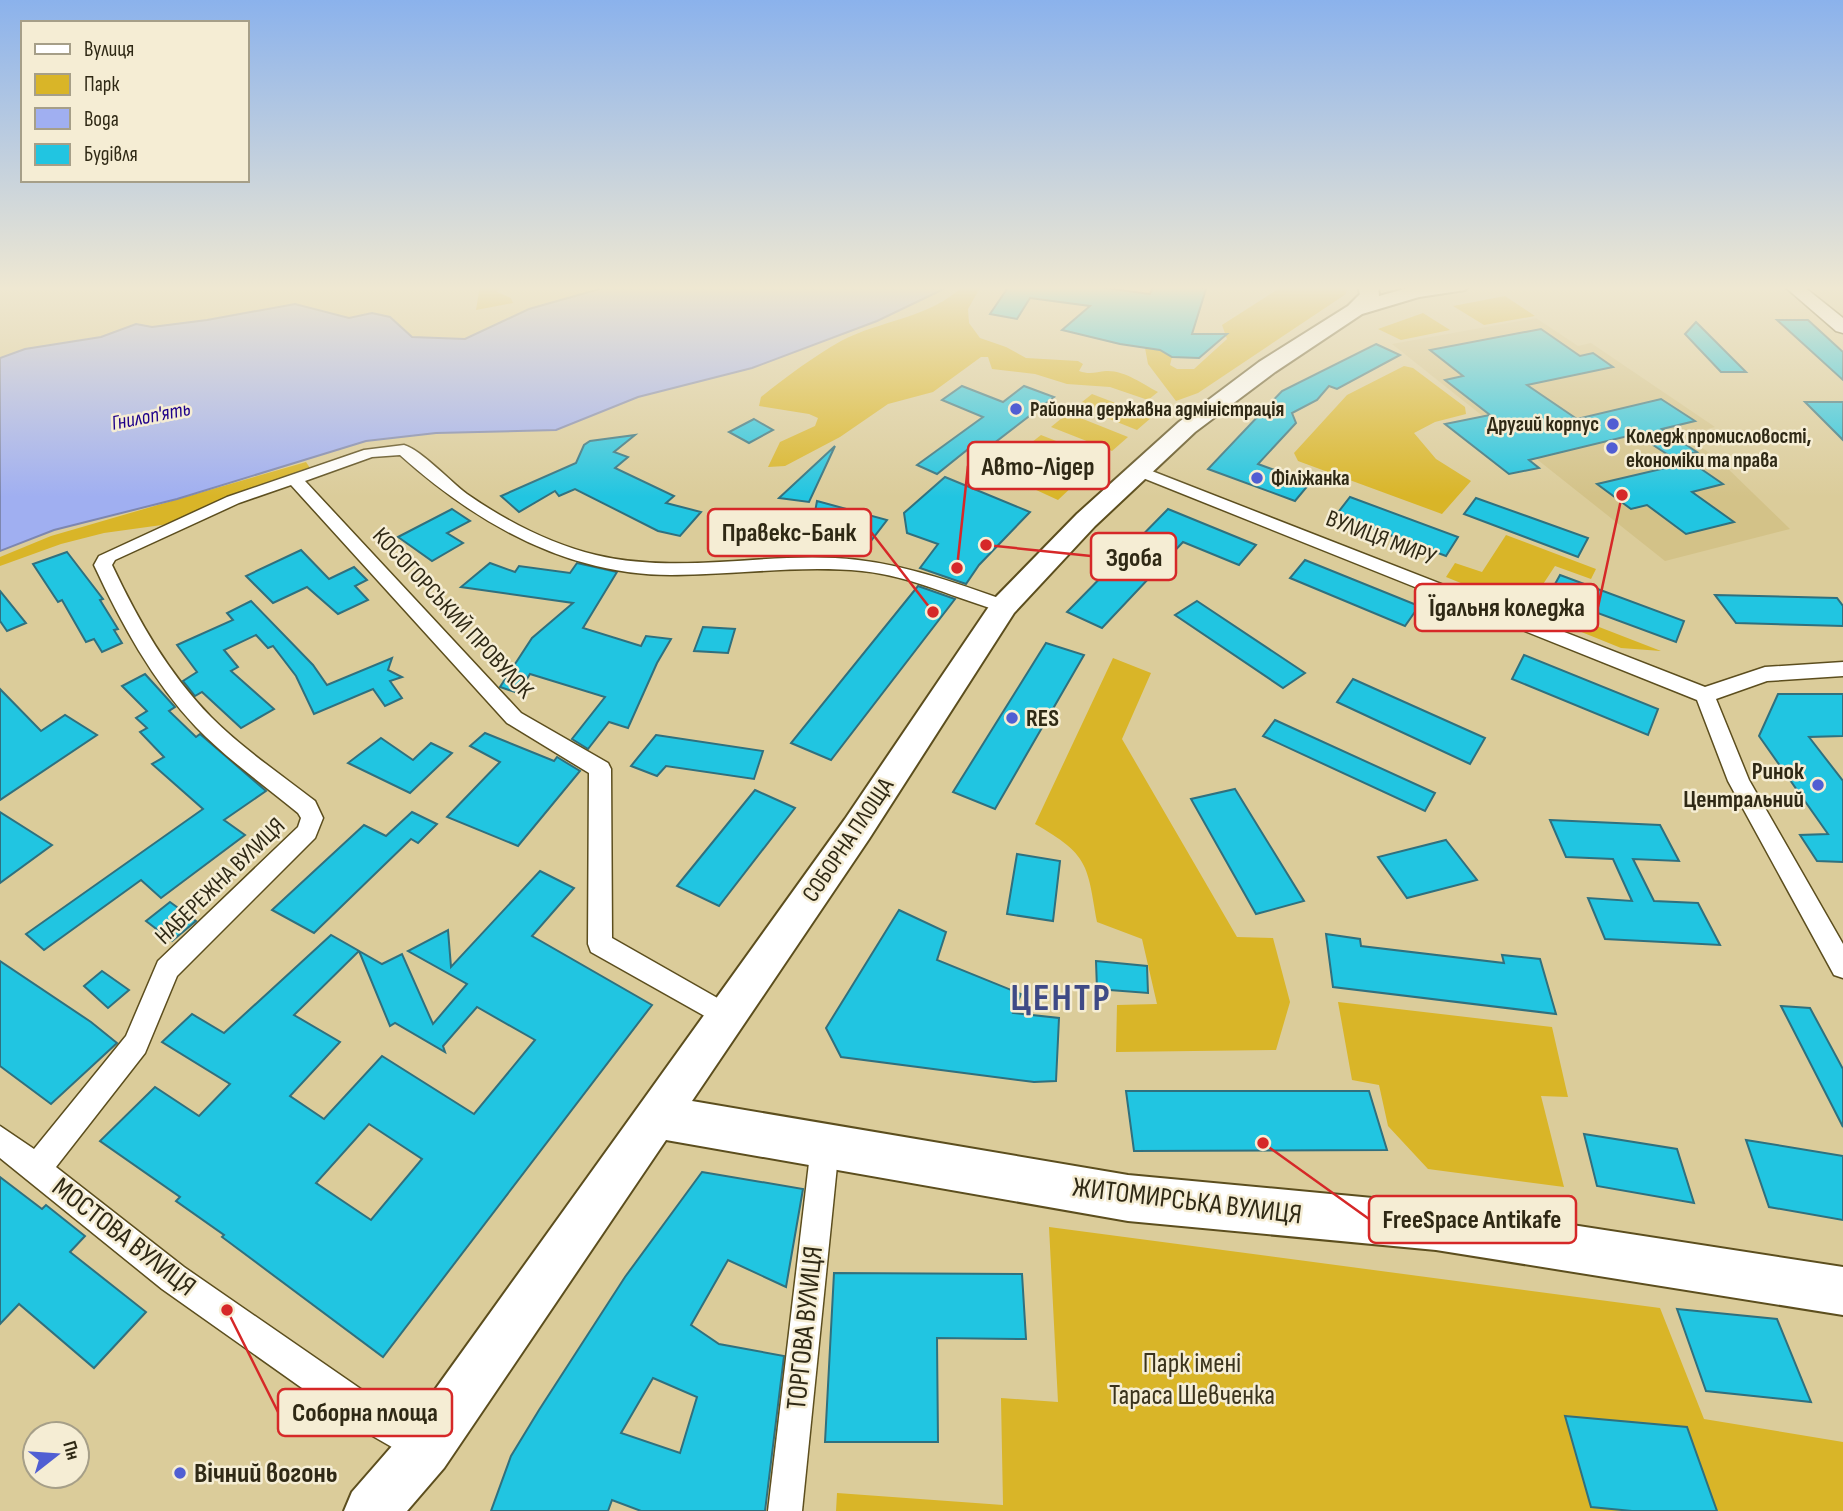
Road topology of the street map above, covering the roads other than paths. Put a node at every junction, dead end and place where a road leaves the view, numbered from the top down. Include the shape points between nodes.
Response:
1 (1281, 357) edge
2 (1139, 471) junction
3 (296, 481) junction
4 (1004, 606) junction
5 (1843, 669) edge
6 (1705, 695) junction
7 (1843, 967) edge
8 (726, 1016) junction
9 (658, 1117) junction
10 (0, 1140) edge
11 (825, 1146) junction
12 (37, 1168) junction
13 (1843, 1291) edge
14 (425, 1449) junction
15 (371, 1511) edge
16 (407, 1511) edge
17 (785, 1511) edge

1 - 2 main road, СОБОРНА ПЛОЩА via 1199,417
2 - 4 main road, СОБОРНА ПЛОЩА
2 - 6 street, ВУЛИЦЯ МИРУ
3 - 4 street via 370,453 404,450 497,521 539,544 584,558 666,569 783,562 893,570
3 - 8 street, КОСОГОРСЬКИЙ ПРОВУЛОК via 514,718 600,769 600,944
3 - 12 street, НАБЕРЕЖНА ВУЛИЦЯ via 233,500 108,556 103,565 146,648 204,722 307,807 312,818 307,832 167,969 136,1044
4 - 8 main road, СОБОРНА ПЛОЩА
5 - 6 street via 1765,674
6 - 7 street via 1739,781
8 - 9 main road, СОБОРНА ПЛОЩА
9 - 11 main road, ЖИТОМИРСЬКА ВУЛИЦЯ
9 - 14 main road, СОБОРНА ПЛОЩА
10 - 12 street, МОСТОВА ВУЛИЦЯ
11 - 13 main road, ЖИТОМИРСЬКА ВУЛИЦЯ via 1128,1198 1436,1227
11 - 17 street, ТОРГОВА ВУЛИЦЯ
12 - 14 street, МОСТОВА ВУЛИЦЯ via 173,1279
14 - 15 main road, СОБОРНА ПЛОЩА
14 - 16 main road

